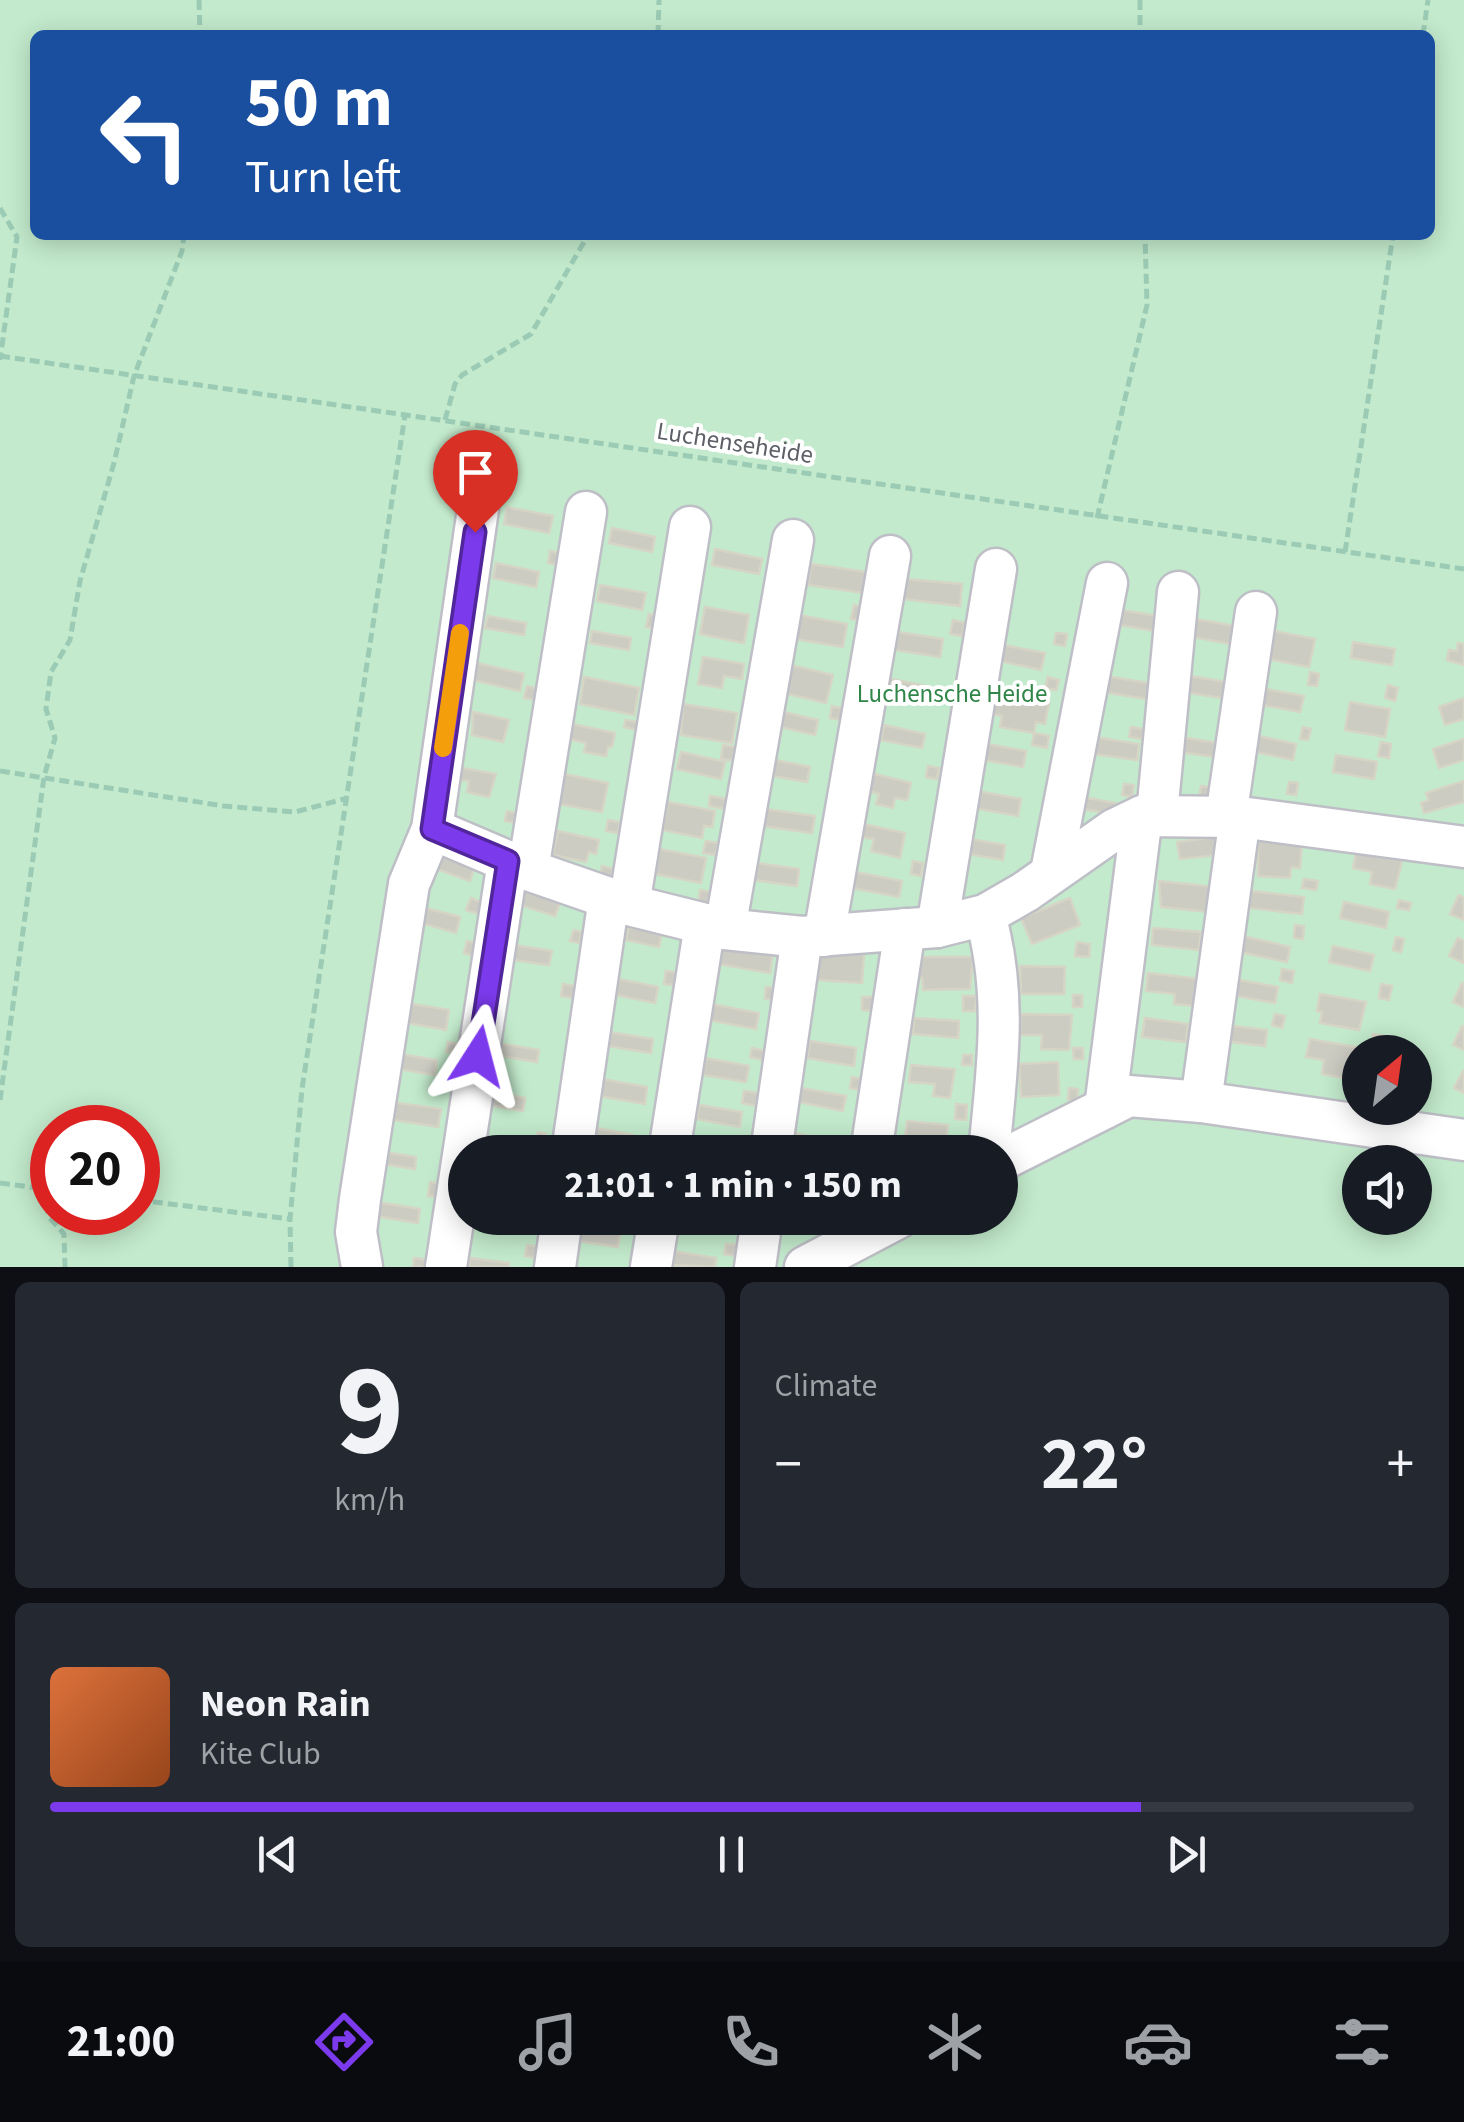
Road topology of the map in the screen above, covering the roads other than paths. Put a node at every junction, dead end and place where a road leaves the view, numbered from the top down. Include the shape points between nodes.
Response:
1 (480, 495) dead end
2 (586, 512) dead end
3 (690, 527) dead end
4 (792, 540) dead end
5 (890, 556) dead end
6 (996, 568) dead end
7 (1106, 583) dead end
8 (1178, 592) dead end
9 (1256, 612) dead end
10 (1150, 815) junction
11 (1233, 817) junction
12 (432, 829) junction
13 (1464, 847) edge
14 (518, 866) junction
15 (1051, 872) junction
16 (619, 902) junction
17 (985, 915) junction
18 (715, 927) junction
19 (921, 928) junction
20 (813, 937) junction
21 (1201, 1102) junction
22 (1105, 1108) junction
23 (575, 1135) edge
24 (673, 1135) edge
25 (774, 1135) edge
26 (875, 1135) edge
27 (991, 1135) edge
28 (1464, 1140) edge
29 (1018, 1152) edge
30 (560, 1235) edge
31 (657, 1235) edge
32 (760, 1235) edge
33 (850, 1235) edge
34 (362, 1267) edge
35 (446, 1267) edge
36 (555, 1267) edge
37 (652, 1267) edge
38 (755, 1267) edge
39 (806, 1267) edge

1 - 12 lane
2 - 14 lane
3 - 16 lane
4 - 18 lane
5 - 20 lane
6 - 19 lane
7 - 15 lane
8 - 10 lane
9 - 11 lane
10 - 11 lane
10 - 15 lane via 1115,829
10 - 22 lane
11 - 13 lane
11 - 21 lane via 1236,863
12 - 14 lane
12 - 34 lane via 409,884 356,1232
14 - 16 lane
14 - 35 lane
15 - 17 lane
16 - 18 lane
16 - 23 lane
17 - 19 lane
17 - 27 lane via 1000,988
18 - 20 lane
18 - 24 lane
19 - 20 lane
19 - 26 lane
20 - 25 lane
21 - 22 lane via 1129,1096
21 - 28 lane
22 - 29 lane
30 - 36 lane
31 - 37 lane
32 - 38 lane
33 - 39 lane

